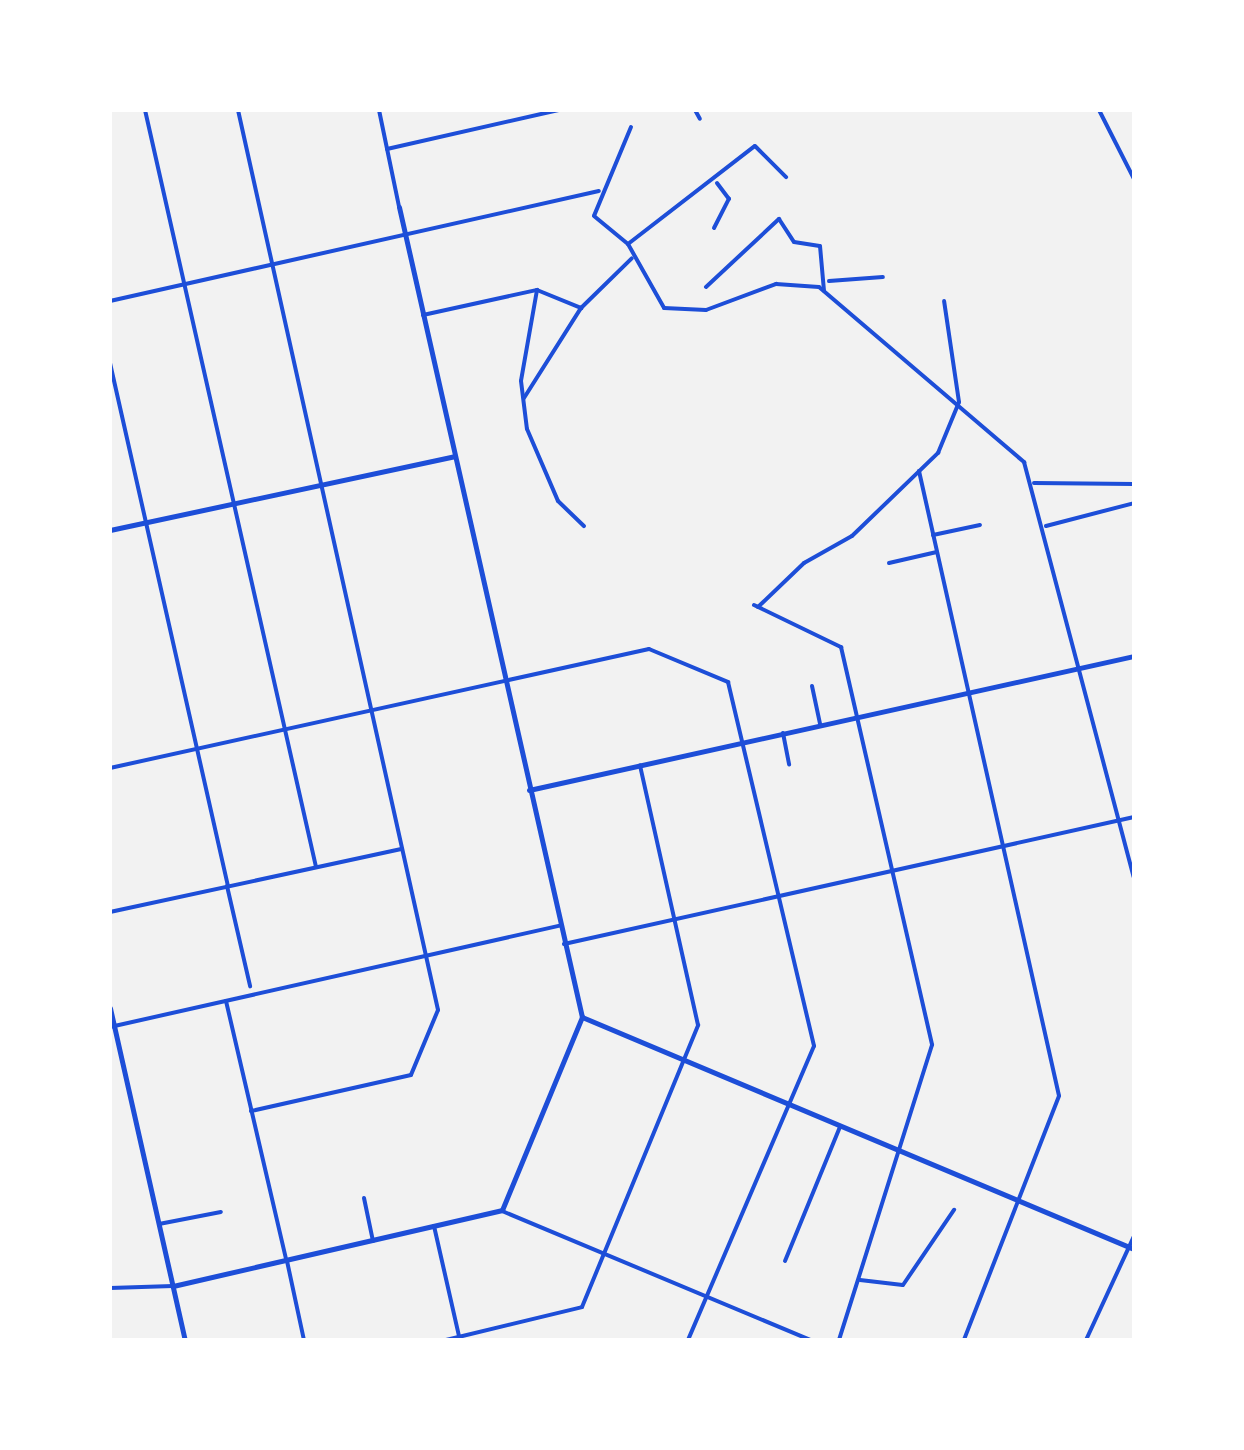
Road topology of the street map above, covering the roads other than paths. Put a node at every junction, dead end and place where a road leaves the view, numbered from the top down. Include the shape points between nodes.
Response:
1 (144, 110) edge
2 (238, 110) edge
3 (379, 110) edge
4 (558, 110) edge
5 (695, 110) edge
6 (1099, 110) edge
7 (700, 119) dead end
8 (631, 127) dead end
9 (387, 149) junction
10 (786, 177) dead end
11 (1134, 179) edge
12 (717, 183) junction
13 (599, 191) junction
14 (400, 207) joint
15 (714, 228) dead end
16 (406, 235) junction
17 (628, 244) junction
18 (632, 258) junction
19 (270, 262) junction
20 (882, 278) dead end
21 (829, 281) junction
22 (182, 282) junction
23 (706, 287) dead end
24 (537, 290) junction
25 (824, 291) junction
26 (110, 301) edge
27 (944, 301) dead end
28 (580, 308) junction
29 (424, 315) junction
30 (110, 363) edge
31 (524, 398) junction
32 (959, 402) junction
33 (454, 456) junction
34 (919, 470) junction
35 (1034, 483) junction
36 (322, 484) junction
37 (1134, 484) edge
38 (1134, 502) edge
39 (232, 504) junction
40 (146, 521) junction
41 (980, 525) dead end
42 (584, 526) dead end
43 (1046, 526) junction
44 (110, 530) edge
45 (933, 535) junction
46 (936, 552) junction
47 (889, 563) dead end
48 (1134, 656) edge
49 (1082, 666) junction
50 (504, 680) junction
51 (812, 686) dead end
52 (968, 694) junction
53 (371, 710) junction
54 (856, 717) junction
55 (820, 725) junction
56 (286, 729) junction
57 (783, 733) junction
58 (747, 741) junction
59 (194, 748) junction
60 (789, 764) dead end
61 (640, 765) junction
62 (110, 768) edge
63 (529, 790) junction
64 (1134, 817) edge
65 (1118, 820) junction
66 (1004, 845) junction
67 (401, 849) junction
68 (316, 867) junction
69 (890, 873) junction
70 (1134, 877) edge
71 (228, 886) junction
72 (780, 892) junction
73 (110, 912) edge
74 (673, 921) junction
75 (560, 926) junction
76 (564, 944) junction
77 (426, 956) junction
78 (250, 986) dead end
79 (226, 1000) junction
80 (110, 1008) edge
81 (582, 1017) junction
82 (112, 1026) edge
83 (685, 1061) junction
84 (787, 1103) junction
85 (251, 1110) junction
86 (840, 1126) junction
87 (894, 1148) junction
88 (364, 1198) dead end
89 (1020, 1202) junction
90 (502, 1210) junction
91 (954, 1210) dead end
92 (221, 1212) dead end
93 (159, 1224) junction
94 (434, 1226) junction
95 (1134, 1236) edge
96 (373, 1241) junction
97 (1132, 1248) edge
98 (604, 1258) junction
99 (286, 1261) junction
100 (785, 1261) dead end
101 (860, 1280) junction
102 (173, 1286) junction
103 (110, 1288) edge
104 (705, 1298) junction
105 (460, 1338) edge
106 (185, 1340) edge
107 (304, 1340) edge
108 (446, 1340) edge
109 (688, 1340) edge
110 (810, 1340) edge
111 (839, 1340) edge
112 (964, 1340) edge
113 (1086, 1340) edge

1 - 22 street
2 - 19 street
3 - 9 street
4 - 9 street
5 - 7 street
6 - 11 street
8 - 13 street
9 - 14 street
10 - 12 street via 758,145
12 - 15 street via 729,199
12 - 17 street
13 - 16 street
13 - 17 street via 596,220
14 - 16 main road
16 - 19 street
16 - 29 main road
17 - 18 street
18 - 25 street via 669,312 706,310 770,285
18 - 28 street
19 - 22 street
19 - 36 street
20 - 21 street
21 - 23 street via 820,246 794,242 779,219
21 - 25 street
22 - 26 street
22 - 39 street
24 - 28 street
24 - 29 street
24 - 31 street
25 - 32 street via 827,303
27 - 32 street
28 - 31 street
29 - 33 main road
30 - 40 street
31 - 42 street via 558,502
32 - 34 street via 938,454
32 - 35 street via 1024,462
33 - 36 main road
33 - 50 main road
34 - 45 street
34 - 54 street via 756,606 840,645
35 - 37 street
35 - 43 street
36 - 39 main road
36 - 53 street
38 - 43 street
39 - 40 main road
39 - 56 street
40 - 44 main road
40 - 59 street
41 - 45 street
43 - 49 street
45 - 46 street
46 - 47 street
46 - 52 street
48 - 49 main road
49 - 52 main road
49 - 65 street
50 - 53 street
50 - 58 street via 659,650 734,688
50 - 63 main road
51 - 55 street
52 - 54 main road
52 - 66 street
53 - 56 street
53 - 67 street
54 - 55 main road
54 - 69 street
55 - 57 main road
56 - 59 street
56 - 68 street
57 - 58 main road
57 - 60 street
58 - 61 main road
58 - 72 street
59 - 62 street
59 - 71 street
61 - 63 main road
61 - 74 street
63 - 75 main road
64 - 65 street
65 - 66 street
65 - 70 street
66 - 69 street
66 - 89 street via 1058,1096
67 - 68 street
67 - 77 street
68 - 71 street
69 - 72 street
69 - 87 street via 932,1044
71 - 73 street
71 - 78 street
72 - 74 street
72 - 84 street via 814,1039
74 - 76 street
74 - 83 street via 698,1021
75 - 76 main road
75 - 77 street
76 - 81 main road
77 - 79 street
77 - 85 street via 438,1010 415,1072
79 - 82 street
79 - 85 street
80 - 82 main road
81 - 83 main road
81 - 90 main road
82 - 93 main road
83 - 84 main road
83 - 98 street
84 - 86 main road
84 - 104 street
85 - 99 street
86 - 87 main road
86 - 100 street
87 - 89 main road
87 - 101 street
88 - 96 street
89 - 97 main road
89 - 112 street
90 - 94 main road
90 - 98 street
91 - 101 street via 904,1285
92 - 93 street
93 - 102 main road
94 - 96 main road
94 - 105 street
95 - 97 street
96 - 99 main road
97 - 113 street
98 - 104 street
98 - 105 street via 579,1310
99 - 102 main road
99 - 107 street
101 - 111 street
102 - 103 street
102 - 106 main road
104 - 109 street
104 - 110 street
105 - 108 street

